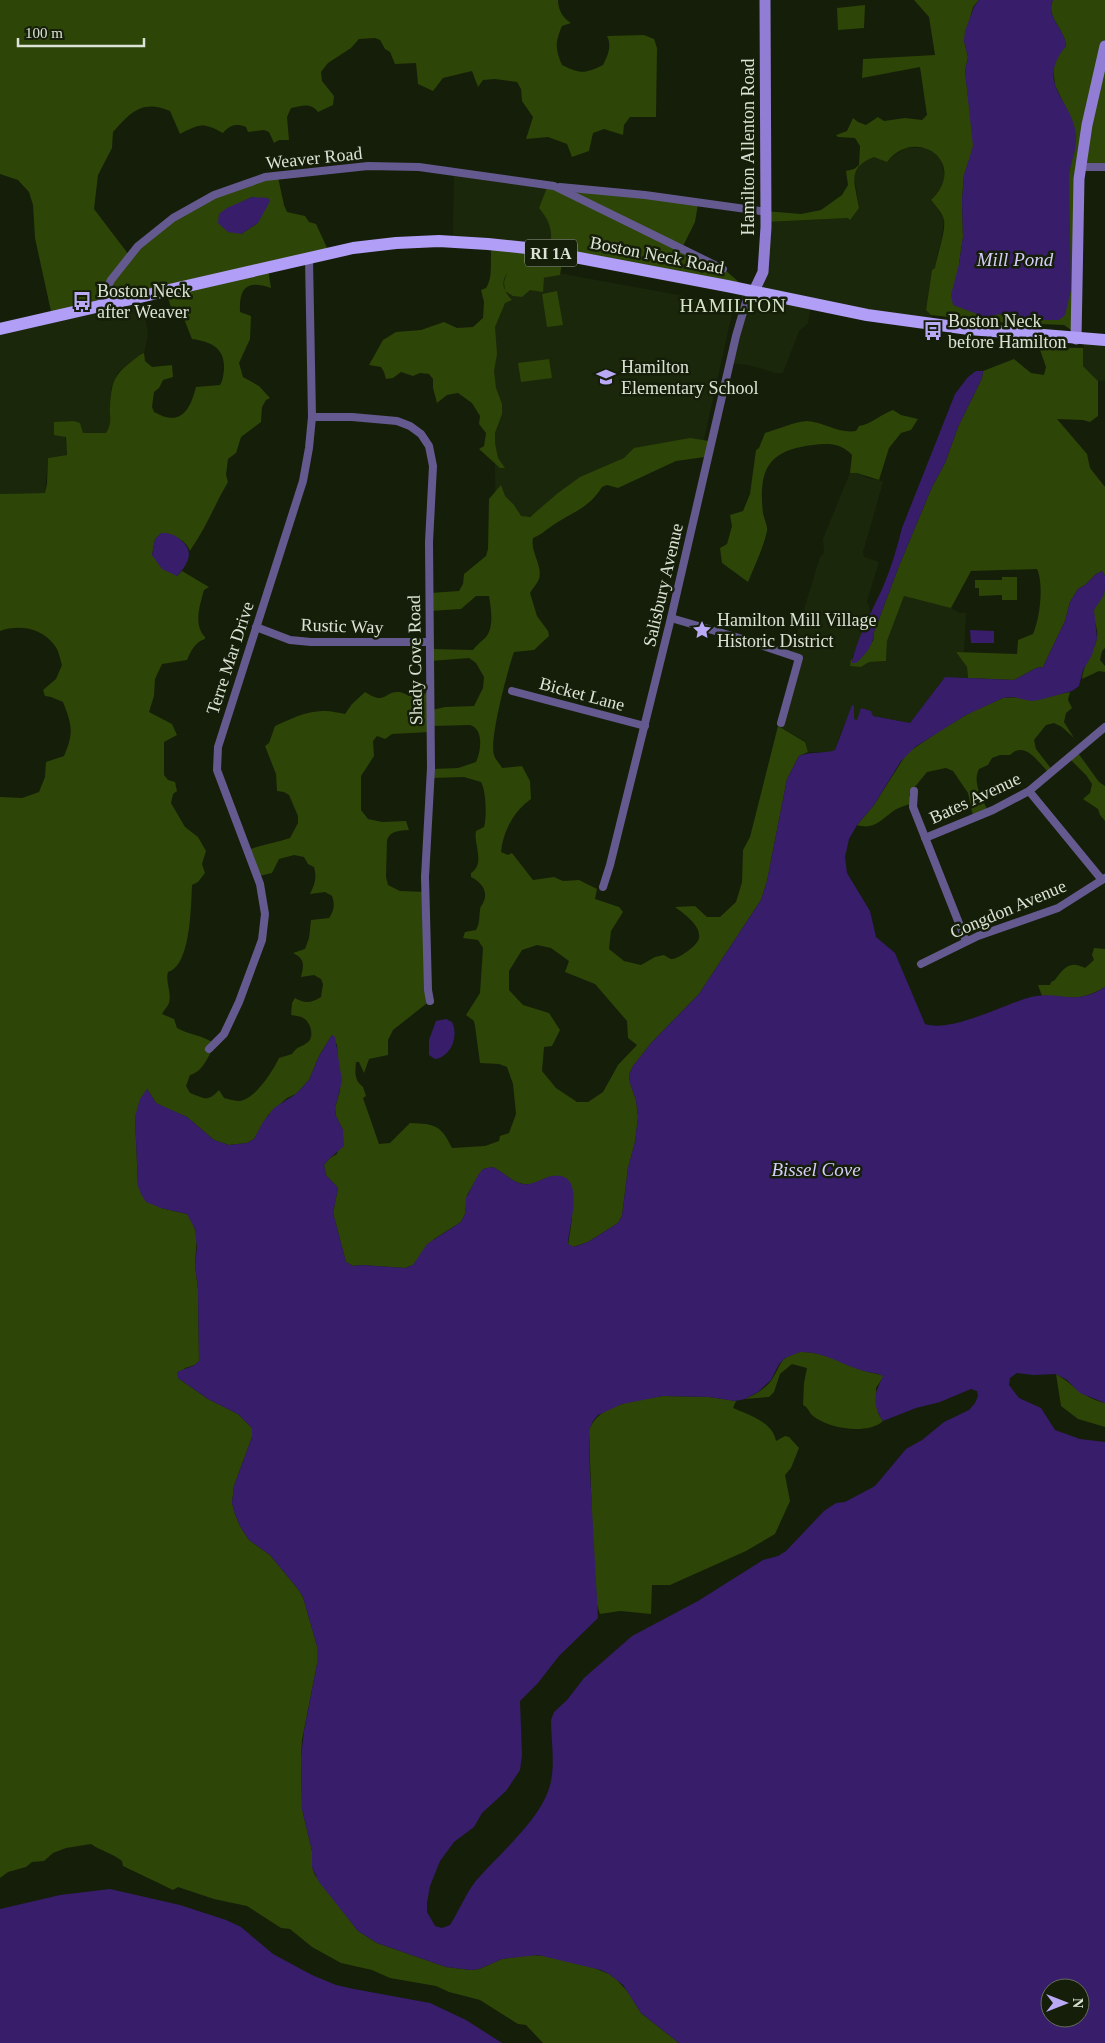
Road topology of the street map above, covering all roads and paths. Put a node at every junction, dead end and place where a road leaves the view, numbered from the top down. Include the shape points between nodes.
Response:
1 (765, 0) edge
2 (1105, 46) edge
3 (1081, 167) junction
4 (1105, 167) edge
5 (554, 186) junction
6 (767, 212) junction
7 (309, 259) junction
8 (723, 269) dead end
9 (754, 291) junction
10 (99, 306) junction
11 (0, 329) edge
12 (1076, 338) junction
13 (1105, 340) edge
14 (312, 418) junction
15 (671, 618) junction
16 (256, 628) junction
17 (429, 642) junction
18 (512, 691) dead end
19 (782, 723) dead end
20 (644, 726) junction
21 (1105, 727) edge
22 (914, 791) dead end
23 (1029, 791) junction
24 (925, 838) junction
25 (1104, 879) edge
26 (603, 887) dead end
27 (966, 942) junction
28 (920, 964) dead end
29 (430, 1001) dead end
30 (209, 1049) dead end

1 - 6 street, Hamilton Allenton Road
2 - 3 street
3 - 4 street
3 - 12 street via 1076,236
5 - 6 street, Weaver Road
5 - 8 street, Weaver Road
5 - 10 street, Weaver Road via 418,167 368,166 265,177 214,195 173,218 138,246 112,280
6 - 9 street, Hamilton Allenton Road via 762,272
7 - 9 main road, Boston Neck Road / RI 1A via 353,248 396,243 488,244 527,248
7 - 10 main road, Boston Neck Road / RI 1A
7 - 14 street, Terre Mar Drive
9 - 12 main road, Boston Neck Road / RI 1A via 868,315 969,329
9 - 15 street, Salisbury Avenue via 746,302 736,336
10 - 11 main road, Boston Neck Road / RI 1A
12 - 13 main road, Boston Neck Road / RI 1A
14 - 16 street, Terre Mar Drive via 302,481
14 - 17 street, Shady Cove Road via 397,421 421,434 429,446 433,466
15 - 19 street via 799,658
15 - 20 street, Salisbury Avenue
16 - 17 street, Rustic Way via 290,640 311,642
16 - 30 street, Terre Mar Drive via 225,720 218,747 217,770 260,884 265,914 262,940 242,994 224,1034
17 - 29 street, Shady Cove Road via 431,768 425,877
18 - 20 street, Bicket Lane
20 - 26 street, Salisbury Avenue
21 - 23 street, Bates Avenue
22 - 24 street via 913,807
23 - 24 street, Bates Avenue via 994,810
23 - 25 street
24 - 27 street
25 - 27 street, Congdon Avenue via 1058,908
27 - 28 street, Congdon Avenue

